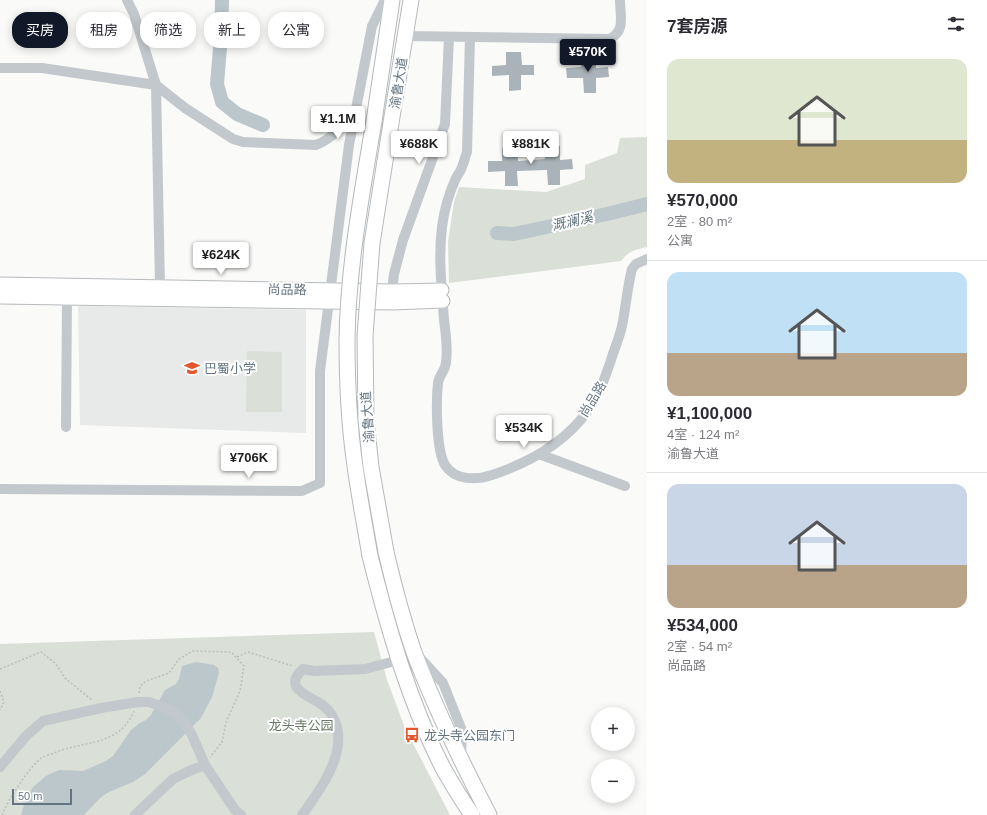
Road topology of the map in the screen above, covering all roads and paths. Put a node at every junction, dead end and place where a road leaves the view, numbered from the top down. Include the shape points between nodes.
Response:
1 (127, 0) edge
2 (385, 0) edge
3 (392, 0) edge
4 (411, 0) edge
5 (620, 0) edge
6 (406, 36) junction
7 (449, 37) junction
8 (470, 37) junction
9 (0, 68) edge
10 (156, 85) junction
11 (355, 109) junction
12 (647, 259) edge
13 (0, 284) edge
14 (160, 287) junction
15 (392, 291) junction
16 (329, 296) junction
17 (442, 296) junction
18 (0, 297) edge
19 (67, 298) junction
20 (66, 427) dead end
21 (539, 454) junction
22 (625, 486) dead end
23 (0, 489) edge
24 (236, 658) junction
25 (399, 660) junction
26 (0, 669) edge
27 (302, 669) junction
28 (0, 692) edge
29 (138, 702) junction
30 (101, 708) junction
31 (0, 710) edge
32 (205, 765) junction
33 (0, 768) edge
34 (2, 815) edge
35 (134, 815) edge
36 (241, 815) edge
37 (302, 815) edge
38 (472, 815) edge
39 (489, 815) edge

1 - 10 street via 134,14
2 - 11 street via 372,26
3 - 25 highway, 渝鲁大道, bridge via 355,240 347,339 350,424 355,467 370,556
4 - 6 highway, 渝鲁大道
5 - 8 street via 620,31 609,39
6 - 7 street
6 - 39 highway, 渝鲁大道, bridge via 372,243 365,336 366,420 371,467 393,583 415,653 461,760
7 - 8 street
7 - 15 street via 445,124 403,240
8 - 17 street via 467,152 446,204 442,227
9 - 10 street via 42,68
10 - 11 street via 191,112 243,142 316,145 325,142 348,120
10 - 14 street
11 - 16 street
12 - 21 street, 尚品路 via 632,269 622,328 604,380 588,411 549,448
13 - 14 main road, 尚品路
14 - 16 main road, 尚品路
15 - 16 main road, 尚品路
15 - 17 main road, 尚品路
16 - 17 main road, 尚品路 via 393,303
16 - 19 main road, 尚品路
16 - 23 street via 320,371 320,483 302,490
17 - 21 street, 尚品路 via 447,349 446,364 438,382 438,401 439,439 441,455 446,466 454,474 464,478 475,478 523,463
18 - 19 main road, 尚品路
19 - 20 street
21 - 22 street
24 - 27 path via 248,652
24 - 29 path via 231,652 192,651 179,659 169,673 146,681 140,686
24 - 32 path via 244,666 240,691 226,722 222,742
25 - 27 street via 365,669
25 - 38 highway, 渝鲁大道 via 413,700 444,769
26 - 30 path via 41,652 55,663 66,680
27 - 37 street via 296,675 296,687 329,711 335,721 338,740 329,774
28 - 31 path via 4,702
29 - 30 street
29 - 32 street via 149,702 174,712 192,735
29 - 34 path via 131,719 120,732 108,739 61,750 40,759 12,796
30 - 33 street via 43,721 26,736
32 - 35 street via 173,779
32 - 36 street

